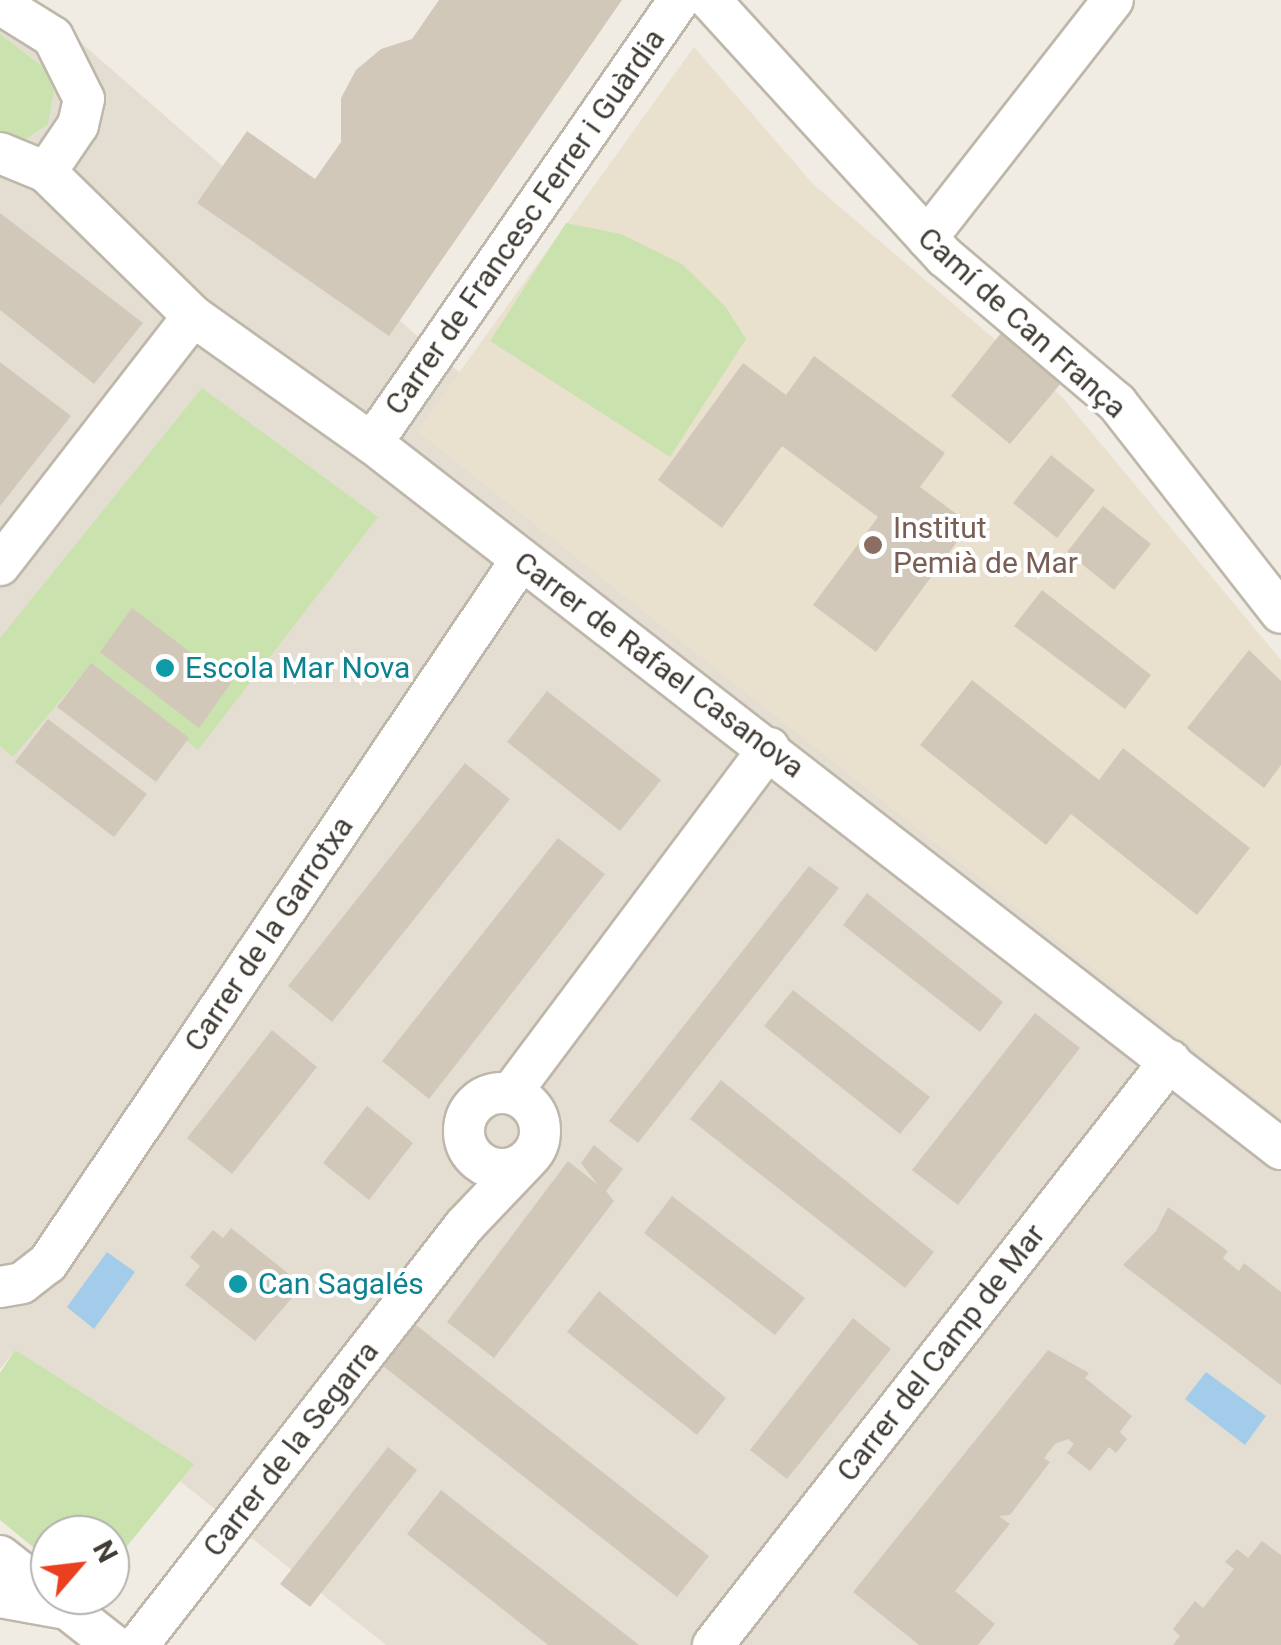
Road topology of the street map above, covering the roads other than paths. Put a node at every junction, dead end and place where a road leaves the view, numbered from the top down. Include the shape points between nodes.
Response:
1 (679, 0) edge
2 (710, 0) edge
3 (1113, 0) edge
4 (0, 4) edge
5 (0, 153) edge
6 (46, 172) junction
7 (927, 238) junction
8 (193, 316) junction
9 (372, 443) junction
10 (521, 560) junction
11 (0, 565) edge
12 (1281, 613) edge
13 (769, 748) junction
14 (1170, 1061) junction
15 (511, 1093) junction
16 (1281, 1149) edge
17 (524, 1163) junction
18 (0, 1288) edge
19 (0, 1556) edge
20 (30, 1580) edge
21 (0, 1597) edge
22 (30, 1603) edge
23 (73, 1615) edge
24 (112, 1645) edge
25 (138, 1645) edge
26 (713, 1645) edge

1 - 9 street, Carrer de Francesc Ferrer i Guàrdia
2 - 7 street, Camí de Can França
3 - 7 street
4 - 6 street via 53,37 84,99 78,126
5 - 6 street
6 - 8 street, Carrer de Rafael Casanova
7 - 12 street, Camí de Can França via 1117,404
8 - 9 street, Carrer de Rafael Casanova
8 - 11 street
9 - 10 street, Carrer de Rafael Casanova
10 - 13 street, Carrer de Rafael Casanova
10 - 18 street, Carrer de la Garrotxa via 48,1263 22,1284
13 - 14 street, Carrer de Rafael Casanova
13 - 15 street
14 - 16 street, Carrer de Rafael Casanova
14 - 26 street, Carrer del Camp de Mar
15 - 17 street, Carrer de la Segarra via 532,1106 542,1128
15 - 17 street via 496,1092 471,1108 464,1138 470,1152 495,1169
17 - 25 street, Carrer de la Segarra via 465,1226
19 - 20 street
21 - 22 street
23 - 24 street

